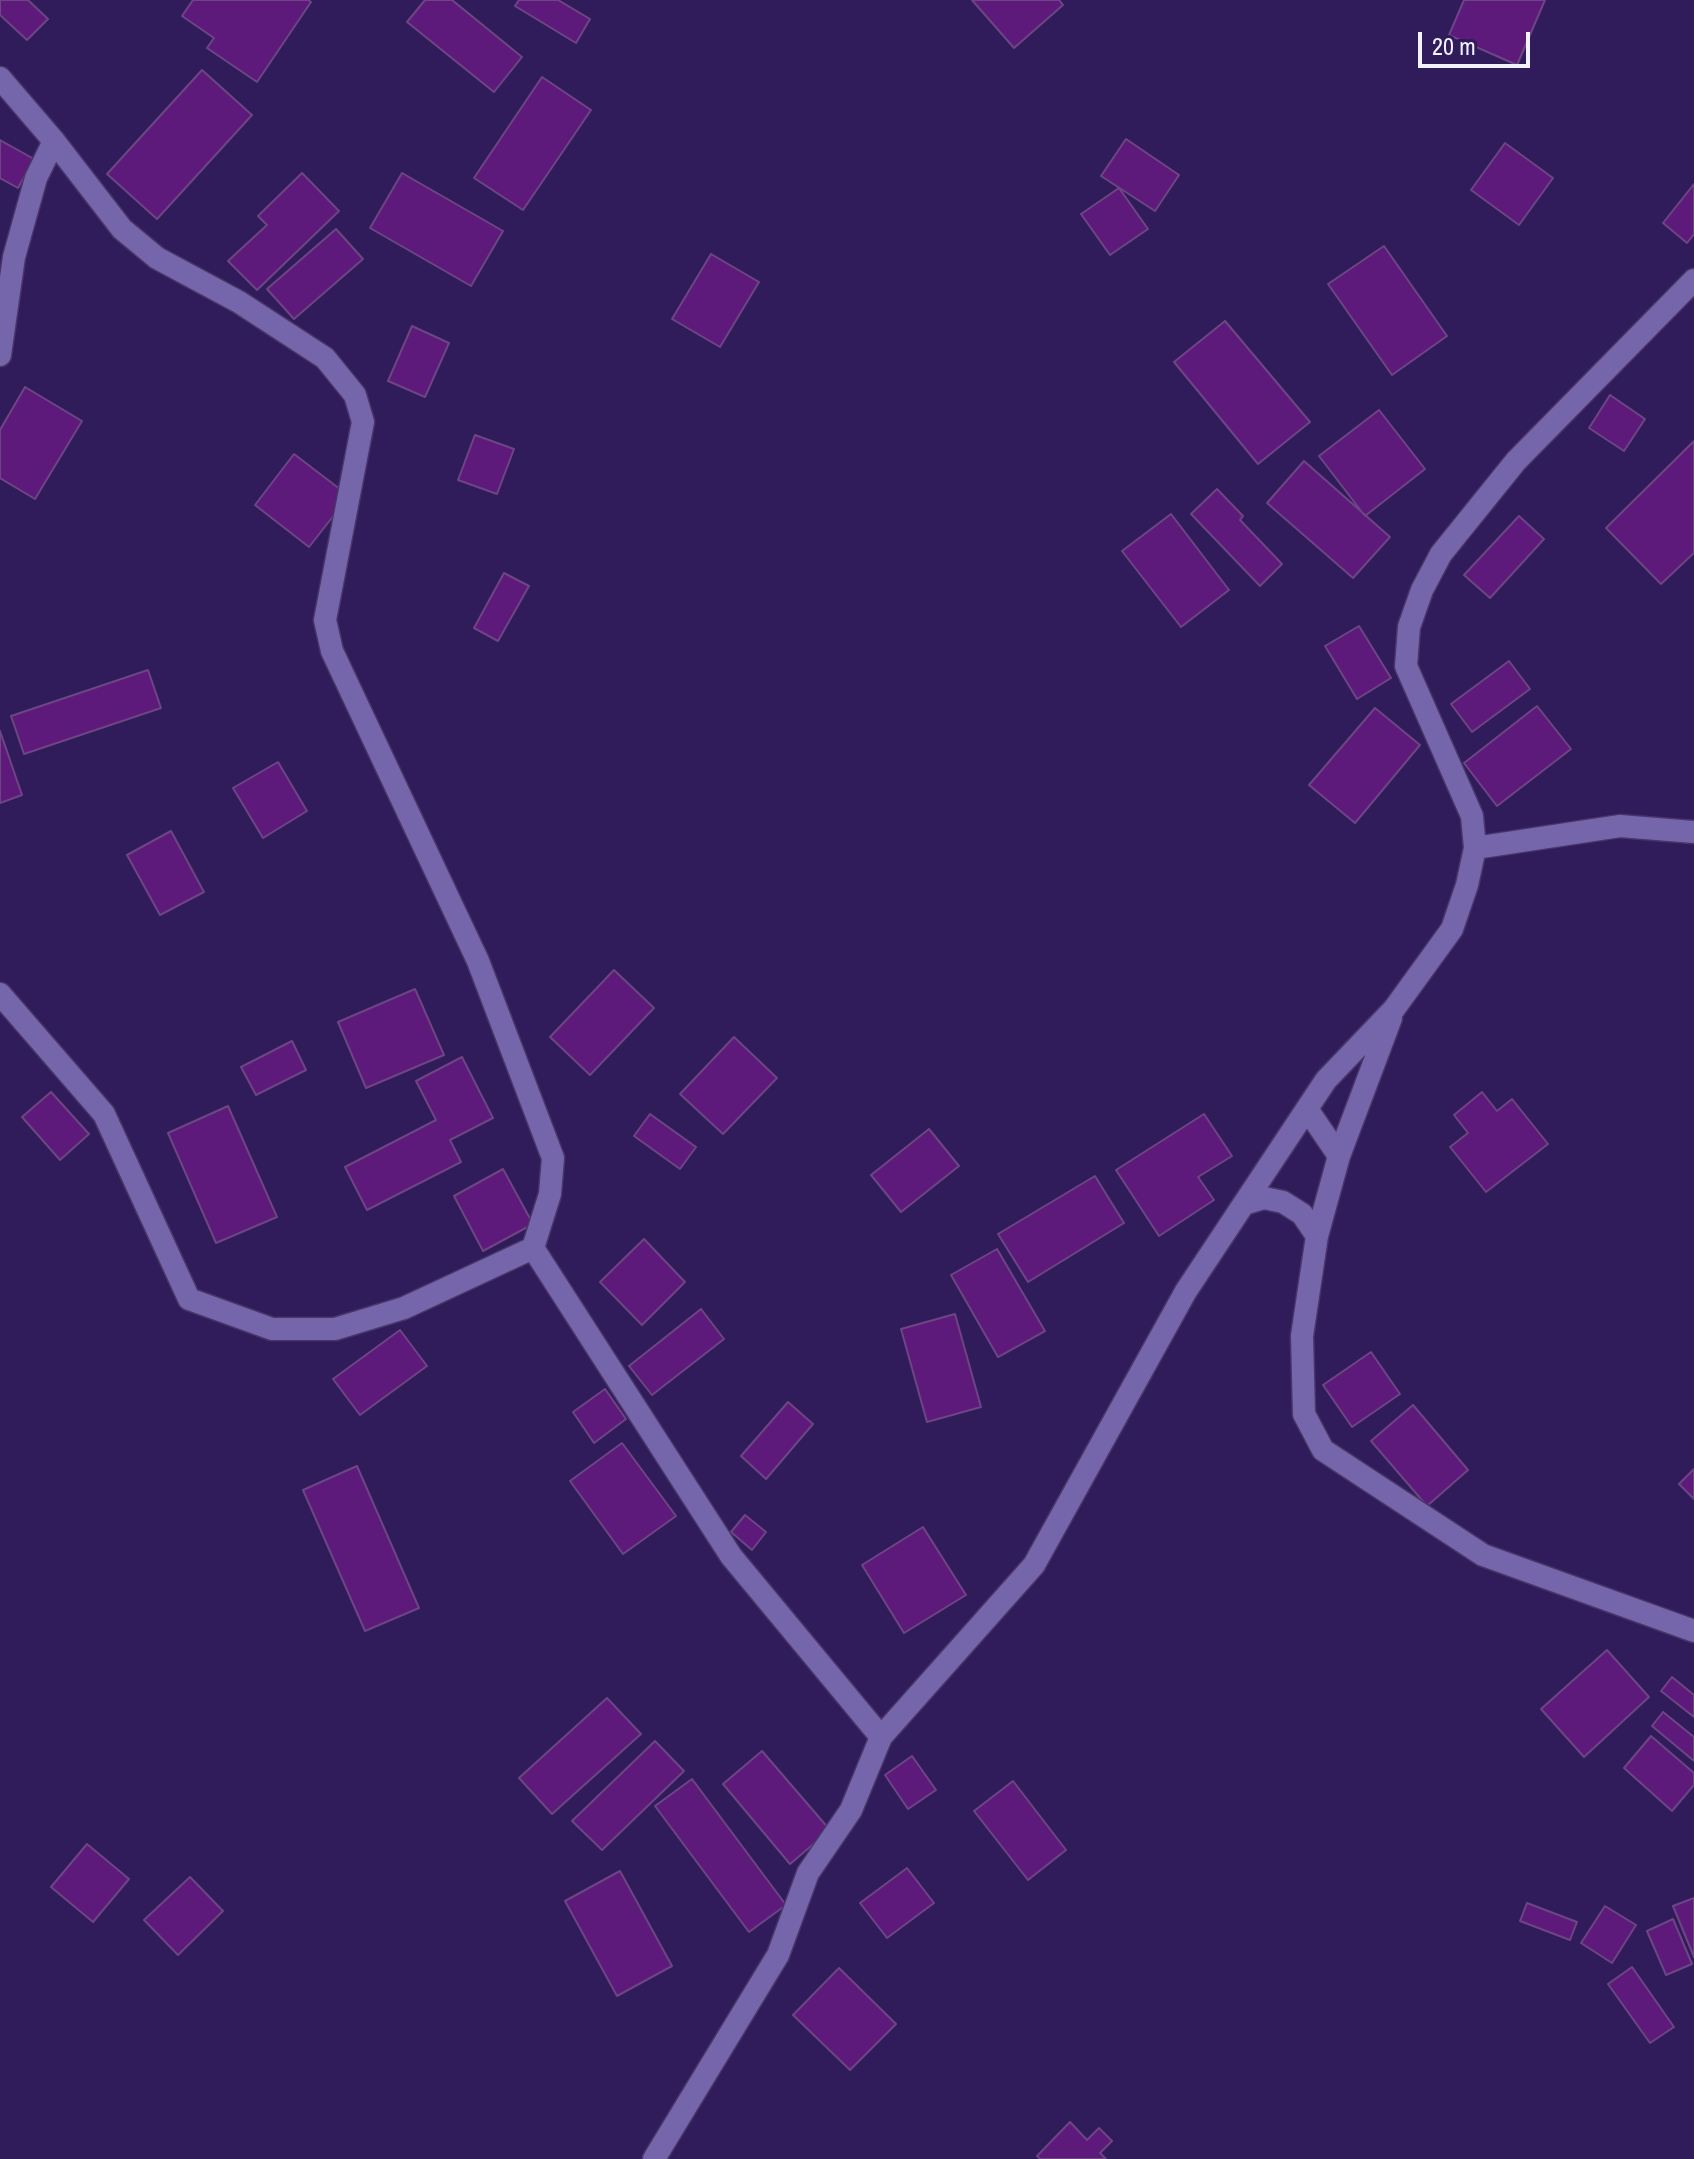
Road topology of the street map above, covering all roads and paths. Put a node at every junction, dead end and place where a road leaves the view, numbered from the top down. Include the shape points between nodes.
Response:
1 (0, 78) edge
2 (54, 141) junction
3 (1694, 280) edge
4 (0, 355) edge
5 (1694, 832) edge
6 (1475, 848) junction
7 (0, 994) edge
8 (1394, 1009) junction
9 (1307, 1109) junction
10 (1339, 1156) junction
11 (1244, 1204) junction
12 (1317, 1236) junction
13 (533, 1248) junction
14 (1694, 1631) edge
15 (881, 1737) junction
16 (654, 2159) edge

1 - 2 street
2 - 4 street via 36,178 14,257
2 - 13 street via 122,229 145,249 325,358 355,395 363,422 325,620 332,651 478,961 553,1158 550,1194
3 - 6 street via 1516,461 1441,554 1422,590 1409,627 1406,666 1472,816
5 - 6 street via 1620,826
6 - 8 street via 1452,929
7 - 13 street via 104,1114 189,1299 272,1329 335,1329 404,1308
8 - 9 street via 1326,1080
8 - 10 street
9 - 10 street
9 - 11 street
10 - 12 street
11 - 12 street via 1264,1198 1283,1202 1302,1214
11 - 15 street via 1186,1291 1034,1565
12 - 14 street via 1302,1336 1304,1414 1323,1450 1483,1555
13 - 15 street via 731,1556
15 - 16 street via 851,1810 808,1873 778,1955

